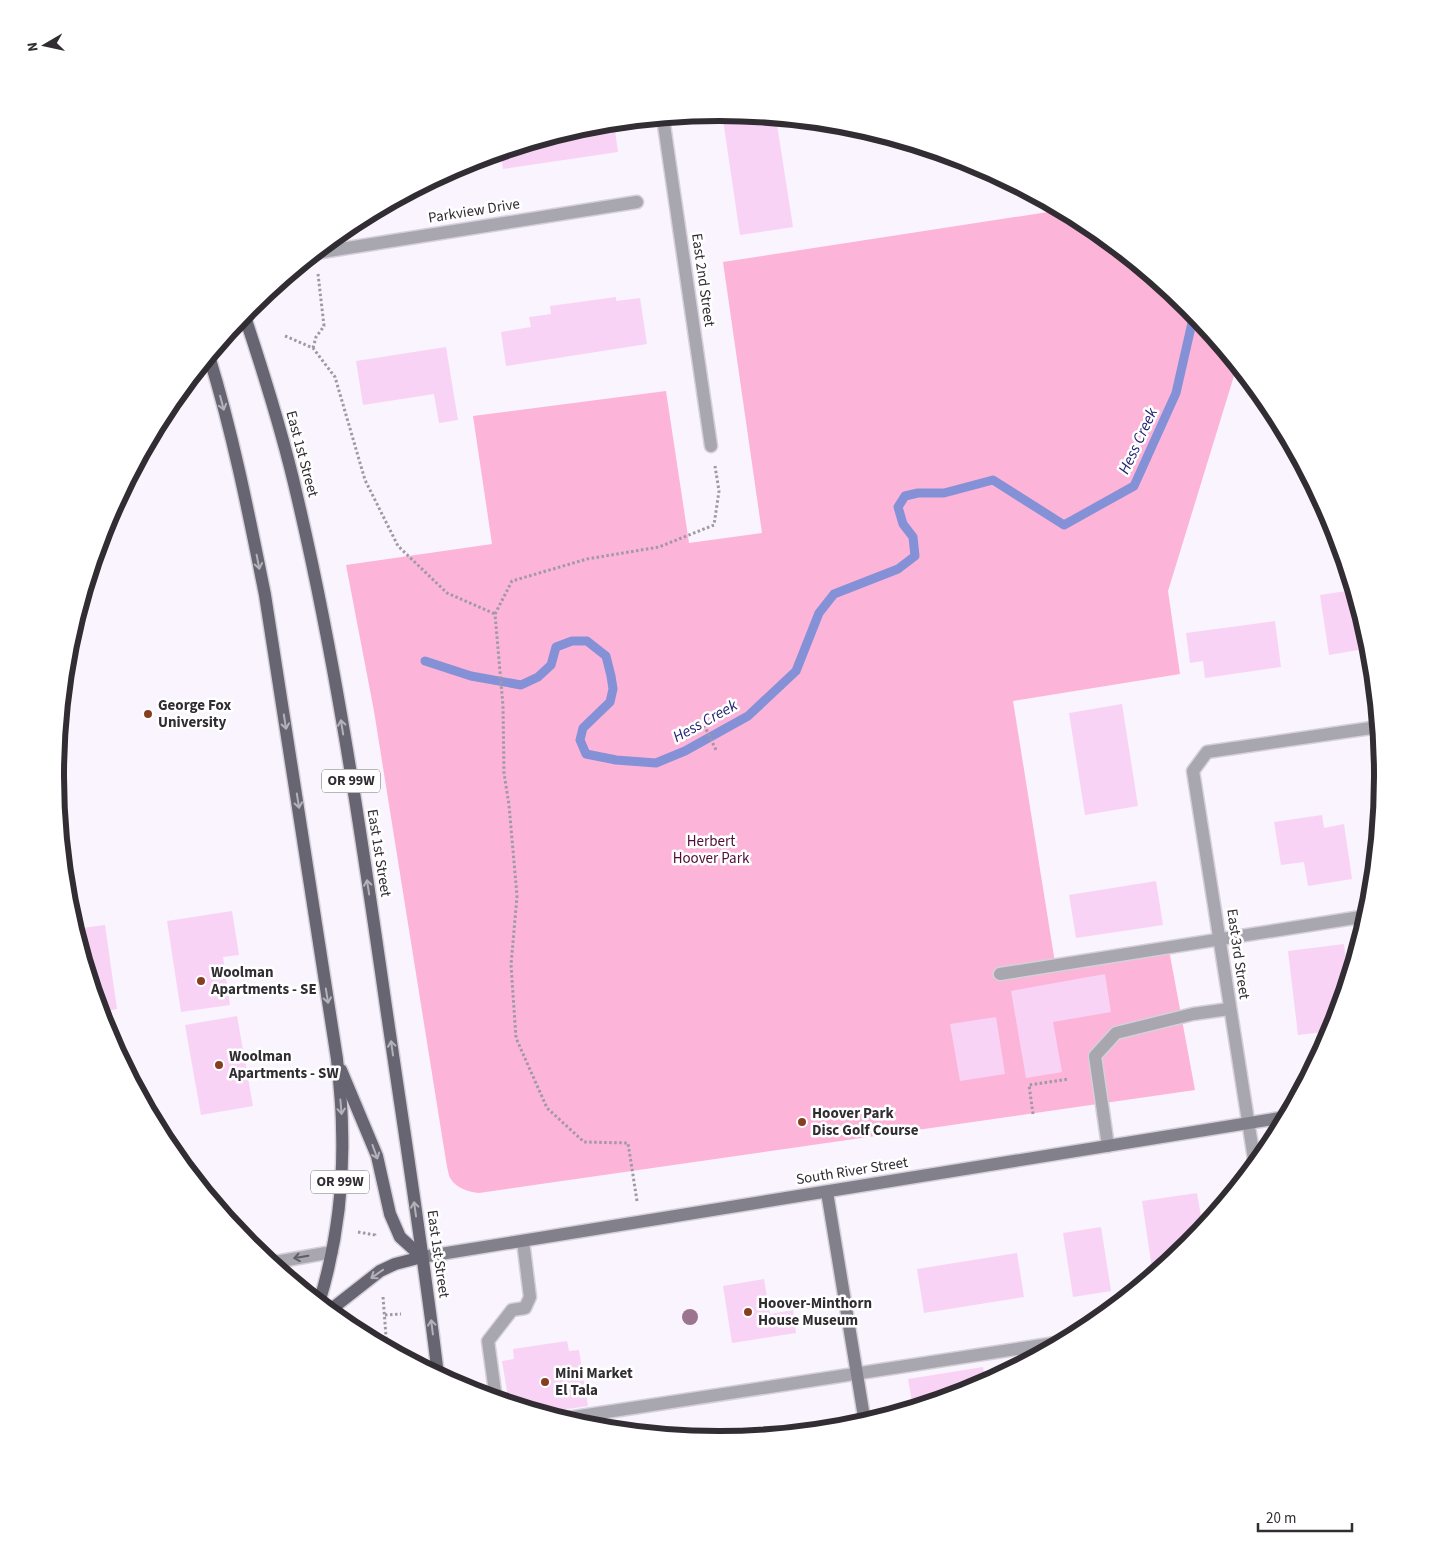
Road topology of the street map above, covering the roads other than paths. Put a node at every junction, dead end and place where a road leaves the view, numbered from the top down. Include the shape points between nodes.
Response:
1 (664, 124) edge
2 (637, 202) dead end
3 (328, 251) edge
4 (247, 323) edge
5 (211, 363) edge
6 (711, 446) road end
7 (1372, 728) edge
8 (1359, 917) edge
9 (1219, 939) junction
10 (1000, 974) dead end
11 (1229, 1009) junction
12 (337, 1058) junction
13 (1277, 1118) edge
14 (1248, 1123) junction
15 (1108, 1146) junction
16 (1253, 1155) edge
17 (827, 1192) junction
18 (523, 1241) junction
19 (332, 1252) junction
20 (422, 1257) junction
21 (279, 1261) edge
22 (321, 1296) edge
23 (335, 1307) edge
24 (1046, 1344) edge
25 (437, 1368) edge
26 (858, 1373) junction
27 (495, 1392) edge
28 (864, 1415) edge
29 (579, 1416) edge

1 - 6 street, East 2nd Street
2 - 3 street, Parkview Drive
20 -> 4 main road, East 1st Street / OR 99W via 338,702 297,495
5 -> 12 main road, OR 99W via 232,440 265,595
7 - 9 street, East 3rd Street via 1207,752 1193,771
8 - 9 street
9 - 10 street
9 - 11 street, East 3rd Street
11 - 14 street, East 3rd Street
11 - 15 street via 1193,1014 1116,1033 1095,1056
12 -> 19 main road, OR 99W via 342,1128 340,1187
12 -> 20 main road via 377,1156 390,1214 400,1237
13 - 14 main road, South River Street
14 - 15 main road, South River Street
14 - 16 street, East 3rd Street
15 - 17 main road, South River Street
17 - 18 main road, South River Street
17 - 26 main road
18 - 20 main road, South River Street
18 - 27 street via 530,1297 524,1308 512,1310 488,1341
19 -> 21 street
19 - 22 main road, OR 99W
20 -> 23 main road via 380,1271
25 -> 20 main road, East 1st Street / OR 99W
24 - 26 street
26 - 28 main road
26 - 29 street

